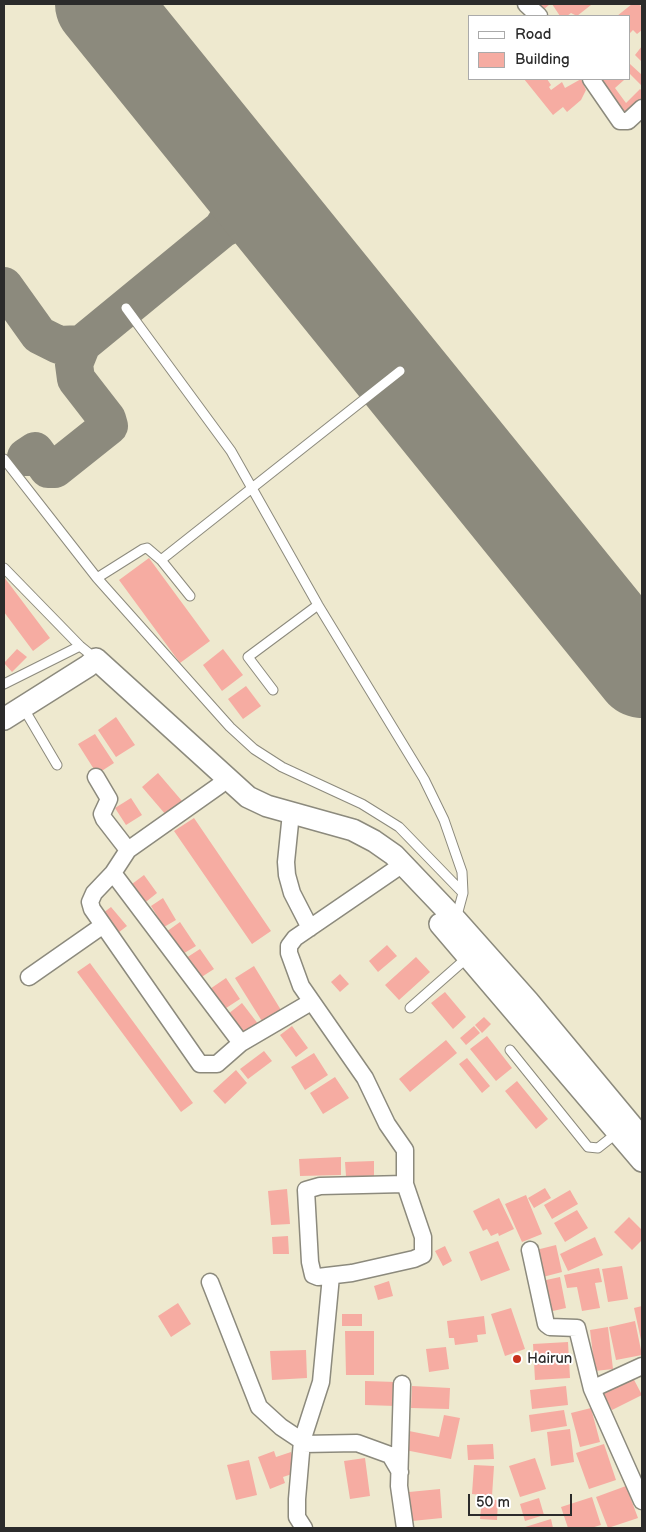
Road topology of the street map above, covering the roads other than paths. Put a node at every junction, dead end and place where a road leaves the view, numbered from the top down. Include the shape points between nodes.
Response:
1 (526, 4) edge
2 (538, 15) edge
3 (592, 80) edge
4 (642, 108) edge
5 (126, 308) dead end
6 (400, 371) dead end
7 (4, 459) edge
8 (254, 488) junction
9 (162, 560) junction
10 (4, 568) edge
11 (97, 578) junction
12 (190, 596) dead end
13 (318, 605) junction
14 (92, 661) junction
15 (4, 684) edge
16 (273, 690) dead end
17 (27, 714) junction
18 (4, 719) edge
19 (4, 728) edge
20 (57, 765) dead end
21 (96, 777) dead end
22 (220, 785) junction
23 (289, 820) junction
24 (128, 850) junction
25 (398, 869) junction
26 (113, 873) junction
27 (463, 892) junction
28 (451, 925) junction
29 (102, 926) junction
30 (310, 928) junction
31 (474, 953) junction
32 (29, 977) dead end
33 (311, 1002) junction
34 (410, 1008) dead end
35 (241, 1043) junction
36 (510, 1050) dead end
37 (630, 1132) edge
38 (642, 1161) edge
39 (405, 1184) junction
40 (530, 1250) dead end
41 (330, 1276) junction
42 (210, 1282) dead end
43 (642, 1366) edge
44 (402, 1384) dead end
45 (592, 1389) junction
46 (303, 1443) junction
47 (400, 1472) junction
48 (642, 1501) edge
49 (304, 1528) edge
50 (404, 1528) edge

1 - 2 street
3 - 4 street via 620,121 628,120
5 - 8 lane via 231,451
6 - 8 lane
7 - 11 lane
8 - 9 lane
8 - 13 lane
9 - 11 lane via 143,548
9 - 12 lane
10 - 14 lane
11 - 27 lane via 230,727 254,749 282,768 362,804 399,828
13 - 16 lane via 248,657
13 - 27 lane via 424,779 456,850
14 - 15 lane
14 - 17 street
14 - 18 street
14 - 22 street
14 - 23 street via 248,797
17 - 19 street
17 - 20 lane
21 - 24 street via 109,799 102,814 104,819
22 - 23 street via 252,811
22 - 24 street
23 - 25 street via 342,840
23 - 30 street via 287,875
24 - 26 street
25 - 28 street
25 - 30 street
26 - 29 street via 90,902
26 - 35 street
27 - 28 lane
28 - 31 street
29 - 32 street
29 - 35 street via 200,1064 216,1064
30 - 33 street via 295,938 289,946 289,953 298,980
31 - 34 lane
31 - 37 street
33 - 35 street
33 - 39 street via 365,1078 405,1150
36 - 37 lane via 588,1147 598,1148
37 - 38 street
39 - 41 street via 424,1237 423,1255 380,1268
39 - 41 street via 320,1186 306,1190 313,1275
40 - 45 street via 546,1324 577,1328
41 - 46 street via 321,1382
42 - 46 street via 258,1407
43 - 45 street
44 - 47 street
45 - 48 street
46 - 47 street via 357,1443 390,1455
46 - 49 street via 297,1517
47 - 50 street

